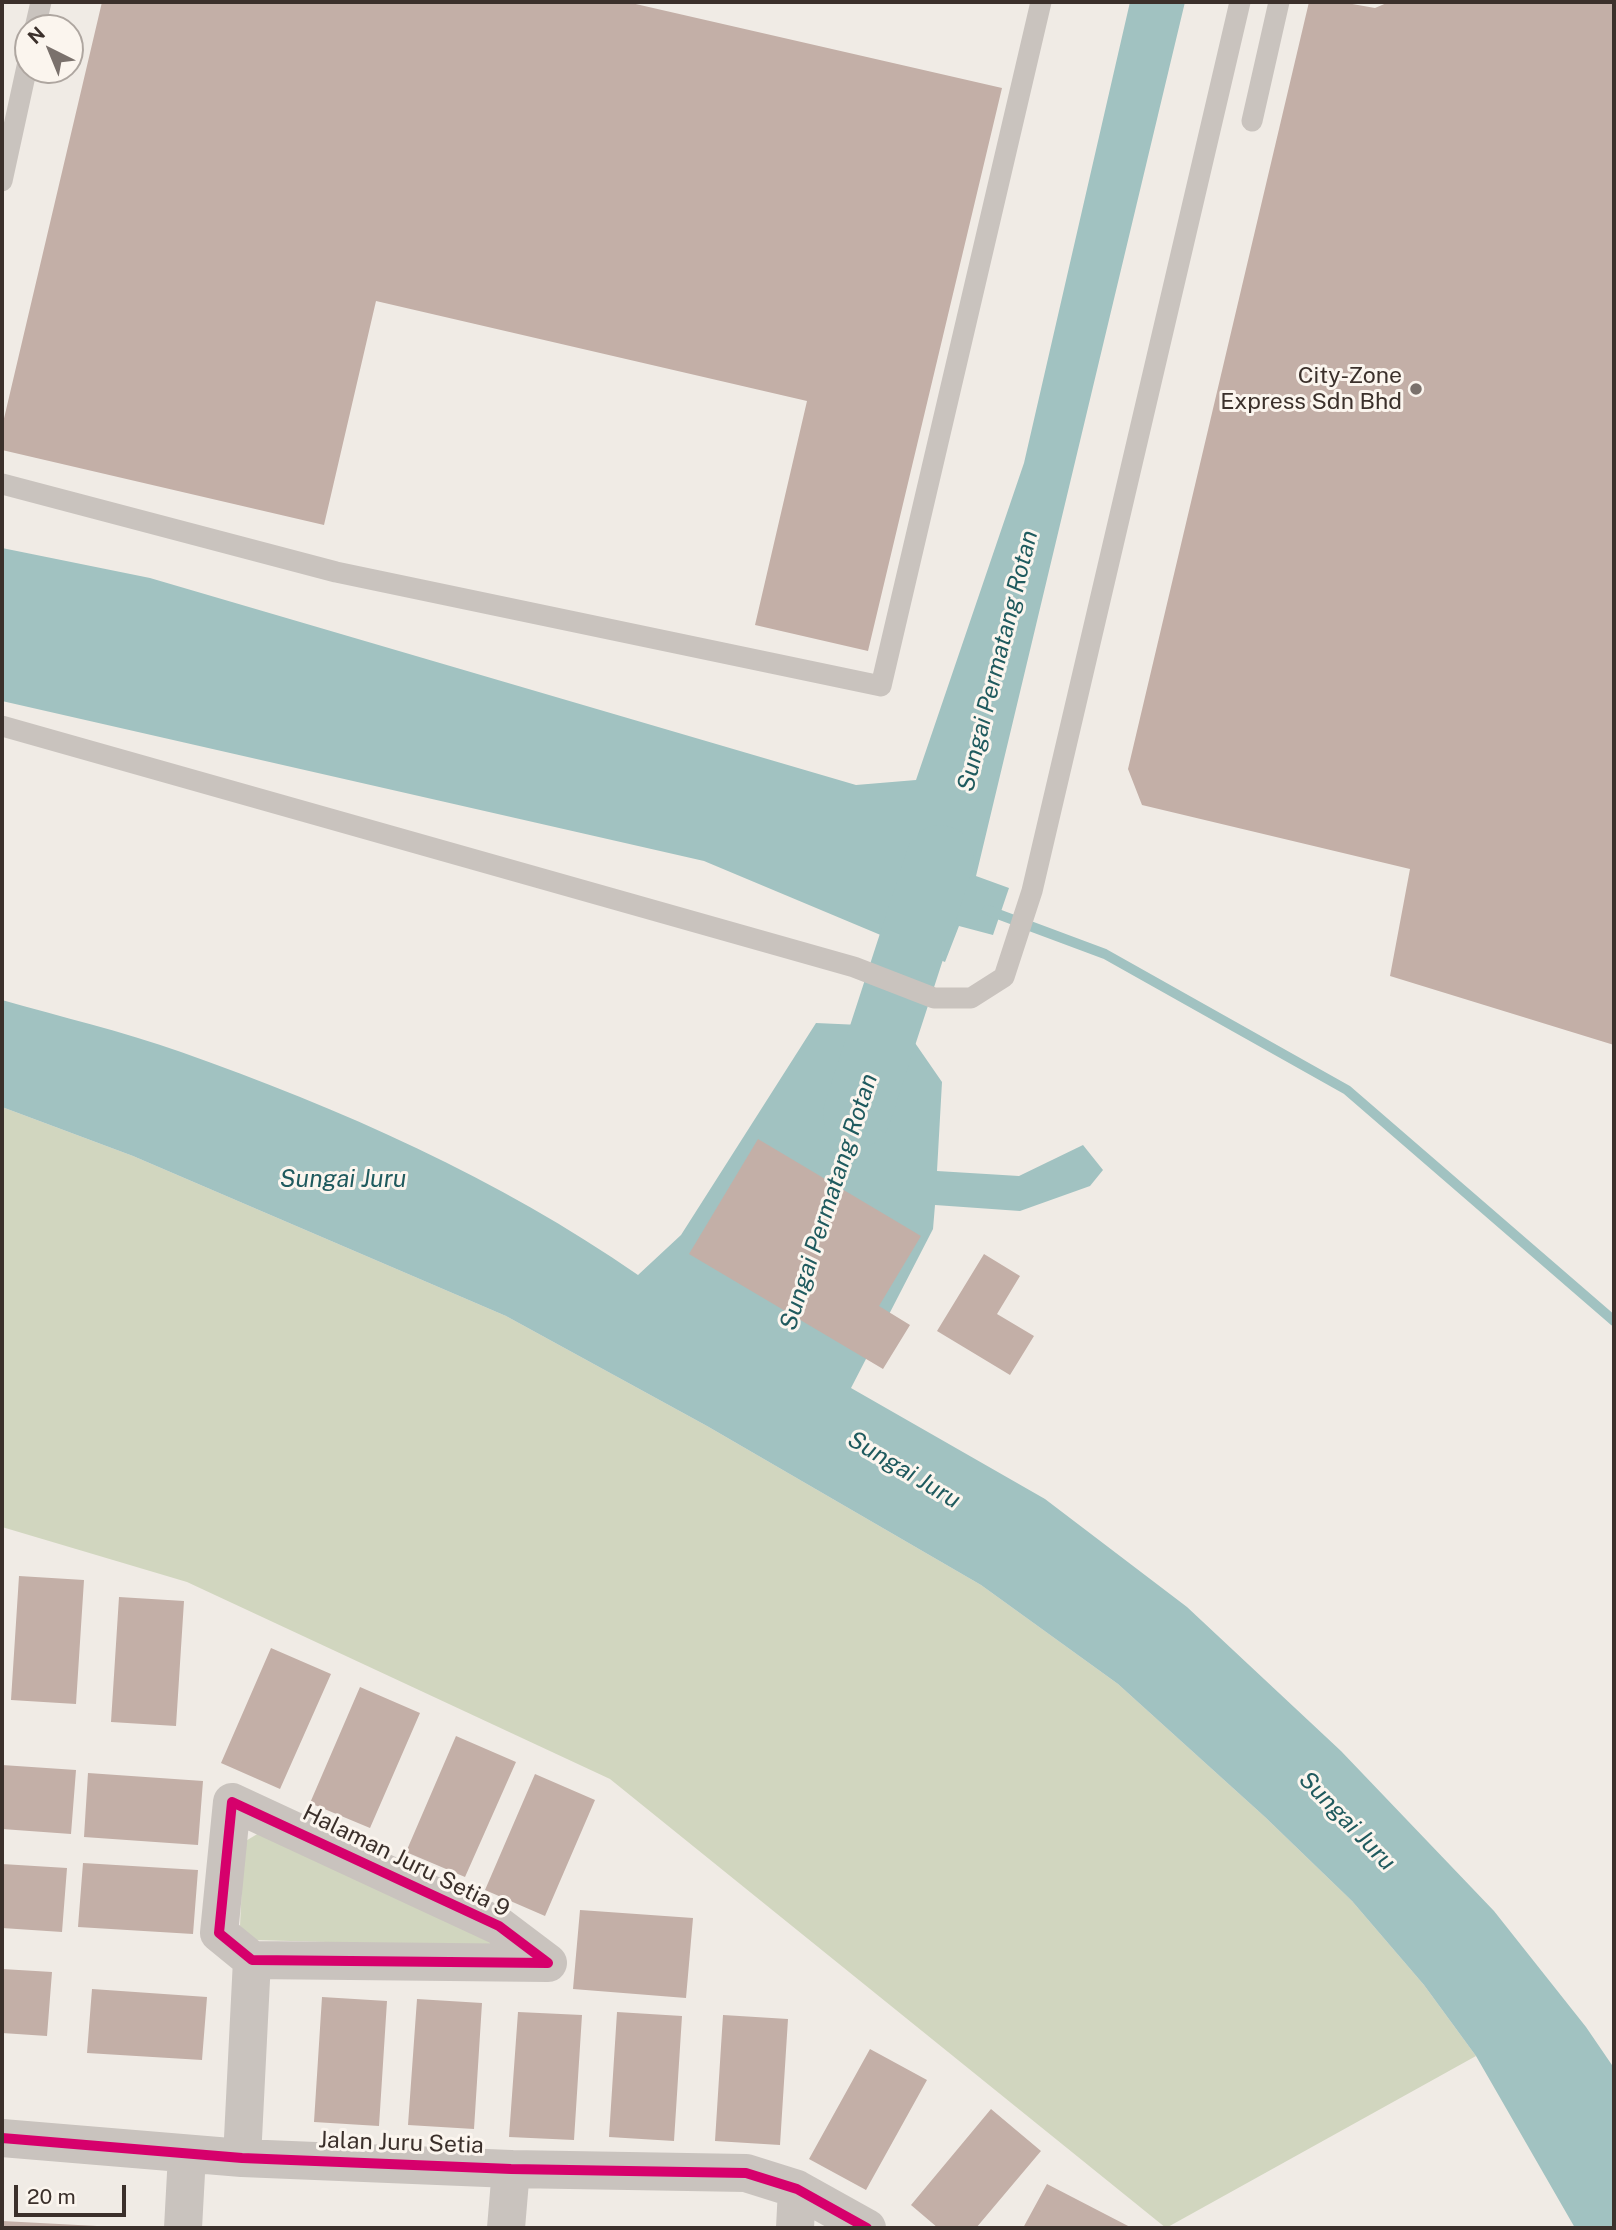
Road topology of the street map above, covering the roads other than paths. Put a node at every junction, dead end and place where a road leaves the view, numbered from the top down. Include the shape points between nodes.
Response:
1 (1041, 2) edge
2 (1240, 2) edge
3 (1279, 2) edge
4 (23, 84) edge
5 (1252, 121) dead end
6 (2, 181) edge
7 (2, 484) edge
8 (2, 726) edge
9 (252, 1960) junction
10 (2, 2138) edge
11 (187, 2155) junction
12 (242, 2158) junction
13 (511, 2169) junction
14 (797, 2189) junction
15 (183, 2228) edge
16 (506, 2228) edge
17 (795, 2228) edge
18 (867, 2228) edge

1 - 7 lane via 881,686 336,572
2 - 8 lane via 1031,891 1004,977 971,998 934,998 854,967
3 - 5 lane
4 - 6 lane
9 - 9 street, Halaman Juru Setia 9 via 219,1933 232,1802 499,1926 548,1963
9 - 12 street
10 - 11 street, Jalan Juru Setia
11 - 12 street, Jalan Juru Setia
11 - 15 street
12 - 13 street, Jalan Juru Setia
13 - 14 street, Jalan Juru Setia via 746,2172
13 - 16 street
14 - 17 street
14 - 18 street, Jalan Juru Setia

